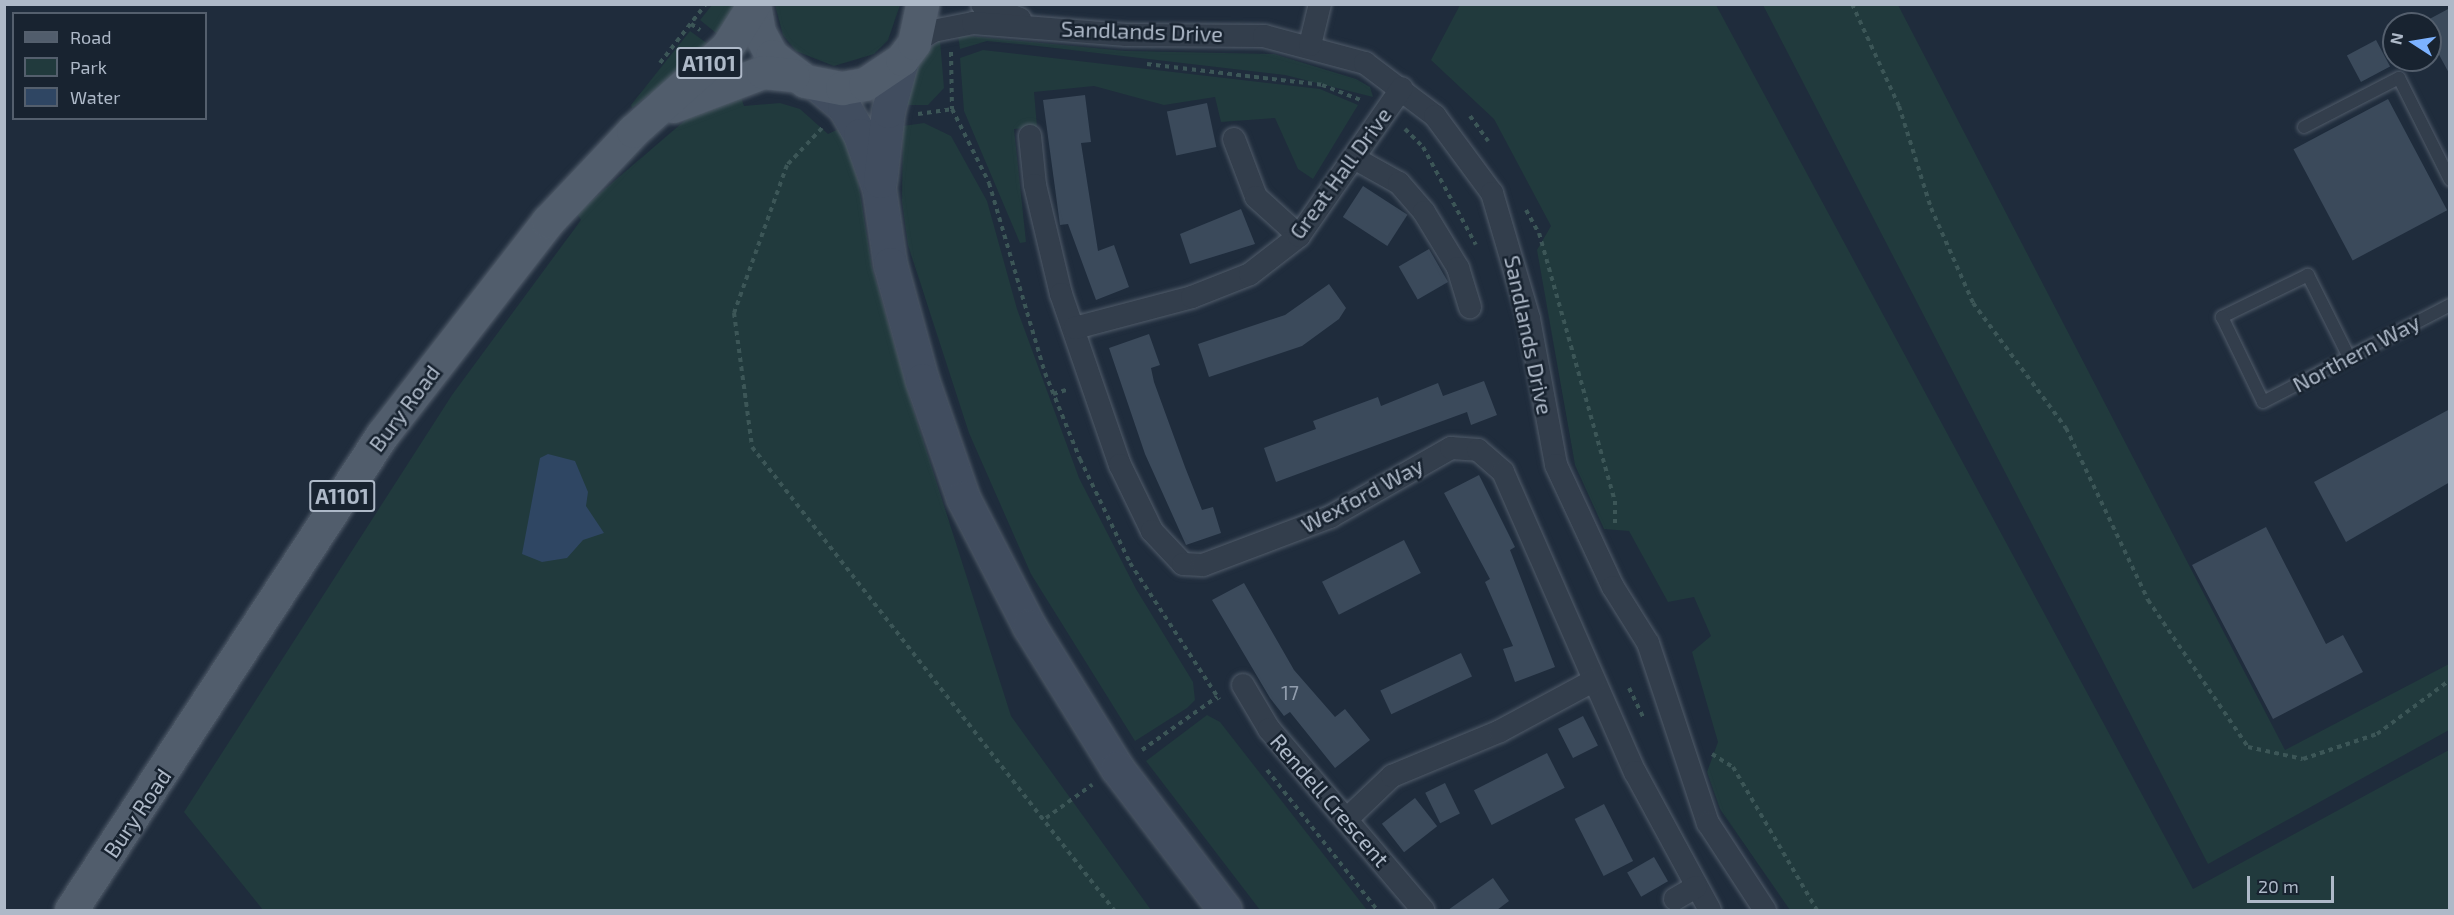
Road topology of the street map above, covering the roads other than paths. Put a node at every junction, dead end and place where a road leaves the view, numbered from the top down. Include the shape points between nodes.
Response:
1 (754, 4) edge
2 (922, 4) edge
3 (982, 4) edge
4 (1320, 4) edge
5 (1035, 25) junction
6 (1310, 45) junction
7 (908, 51) junction
8 (806, 80) junction
9 (1402, 88) junction
10 (654, 114) junction
11 (2304, 127) dead end
12 (1030, 136) dead end
13 (1234, 139) dead end
14 (1354, 158) junction
15 (2450, 180) edge
16 (879, 189) junction
17 (1299, 237) junction
18 (2450, 305) edge
19 (1470, 307) dead end
20 (1075, 328) junction
21 (2349, 357) junction
22 (1593, 681) junction
23 (1243, 685) dead end
24 (1348, 818) junction
25 (1696, 888) junction
26 (1676, 899) dead end
27 (71, 910) edge
28 (1225, 910) edge
29 (1424, 910) edge
30 (1710, 910) edge
31 (1765, 910) edge

1 - 8 main road via 759,32 772,56
1 - 10 main road, Bury Road / A1101 via 727,47
2 - 7 main road
3 - 5 street, Sandlands Drive
4 - 6 street
5 - 6 street, Sandlands Drive via 1126,35 1264,36
5 - 7 street, Sandlands Drive via 973,23 933,31
6 - 9 street, Sandlands Drive via 1365,63
7 - 8 main road, Bury Road via 865,84
7 - 16 main road via 888,111
8 - 10 main road, Bury Road / A1101 via 745,77
8 - 16 main road via 844,107
9 - 14 street, Great Hall Drive
9 - 31 street, Sandlands Drive via 1464,150 1492,193 1527,309 1556,465 1613,587 1648,643 1708,823
10 - 27 main road, Bury Road / A1101 via 548,221 382,435
11 - 15 lane via 2399,78
12 - 20 street, Wexford Way via 1035,185
13 - 17 street via 1256,197
14 - 17 street, Great Hall Drive
14 - 19 street via 1400,183 1424,212 1458,268
16 - 28 main road via 900,299 963,498 1029,626 1117,768
17 - 20 street, Great Hall Drive via 1250,274 1192,297
18 - 21 lane, Northern Way
20 - 22 street, Wexford Way via 1120,465 1152,531 1184,564 1203,565 1330,517 1451,448 1478,450 1503,472
21 - 21 lane, Northern Way via 2263,402 2222,317 2308,275
22 - 24 street via 1500,731 1392,776
22 - 25 street, Wexford Way
23 - 24 street, Rendell Crescent via 1269,729
24 - 29 street, Rendell Crescent
25 - 26 street
25 - 30 street, Wexford Way

